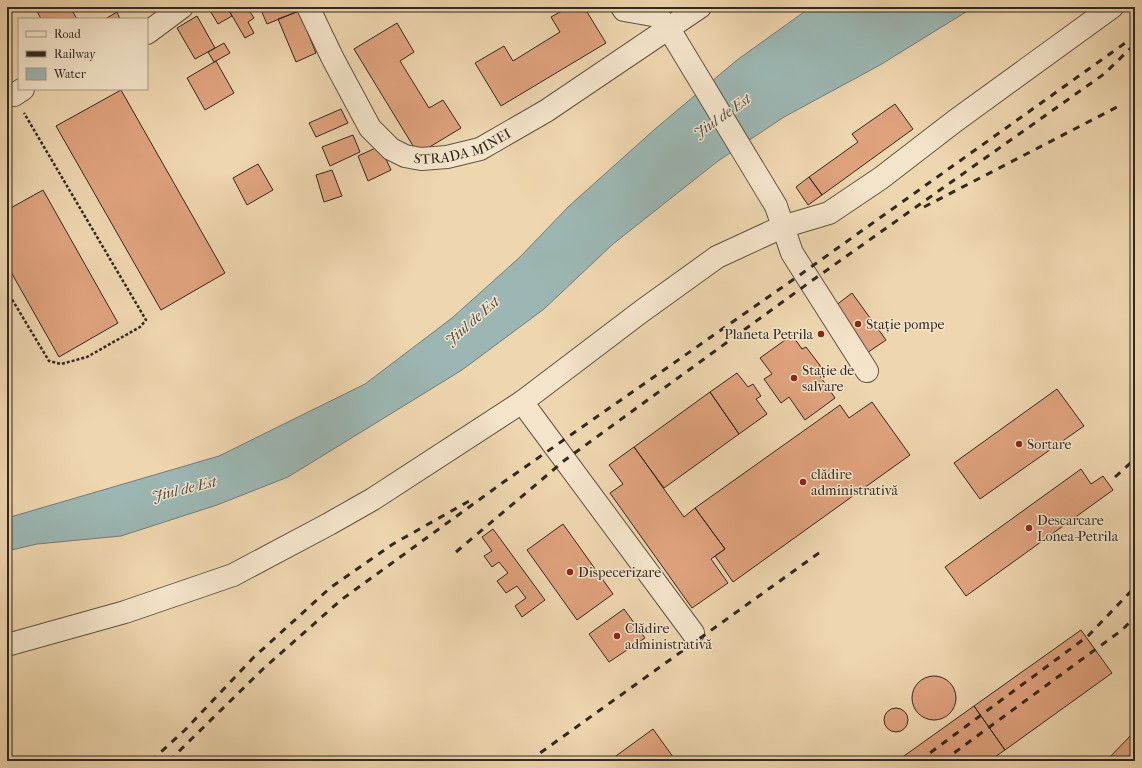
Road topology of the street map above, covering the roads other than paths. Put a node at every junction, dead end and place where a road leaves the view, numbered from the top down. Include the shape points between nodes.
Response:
1 (182, 7) edge
2 (308, 7) edge
3 (622, 7) edge
4 (700, 7) edge
5 (1112, 7) edge
6 (661, 17) edge
7 (148, 32) edge
8 (782, 227) junction
9 (867, 371) dead end
10 (522, 402) junction
11 (693, 633) dead end
12 (7, 645) edge

1 - 7 street
2 - 6 street, STRADA MINEI via 370,128 391,149 405,156 421,159 447,157 480,149 546,112
3 - 6 street via 624,10
4 - 6 street, STRADA MINEI
5 - 8 street via 830,213
6 - 8 street via 776,206
8 - 9 street via 792,253
8 - 10 street via 717,257
10 - 11 street
10 - 12 street via 374,499 233,575 125,612

